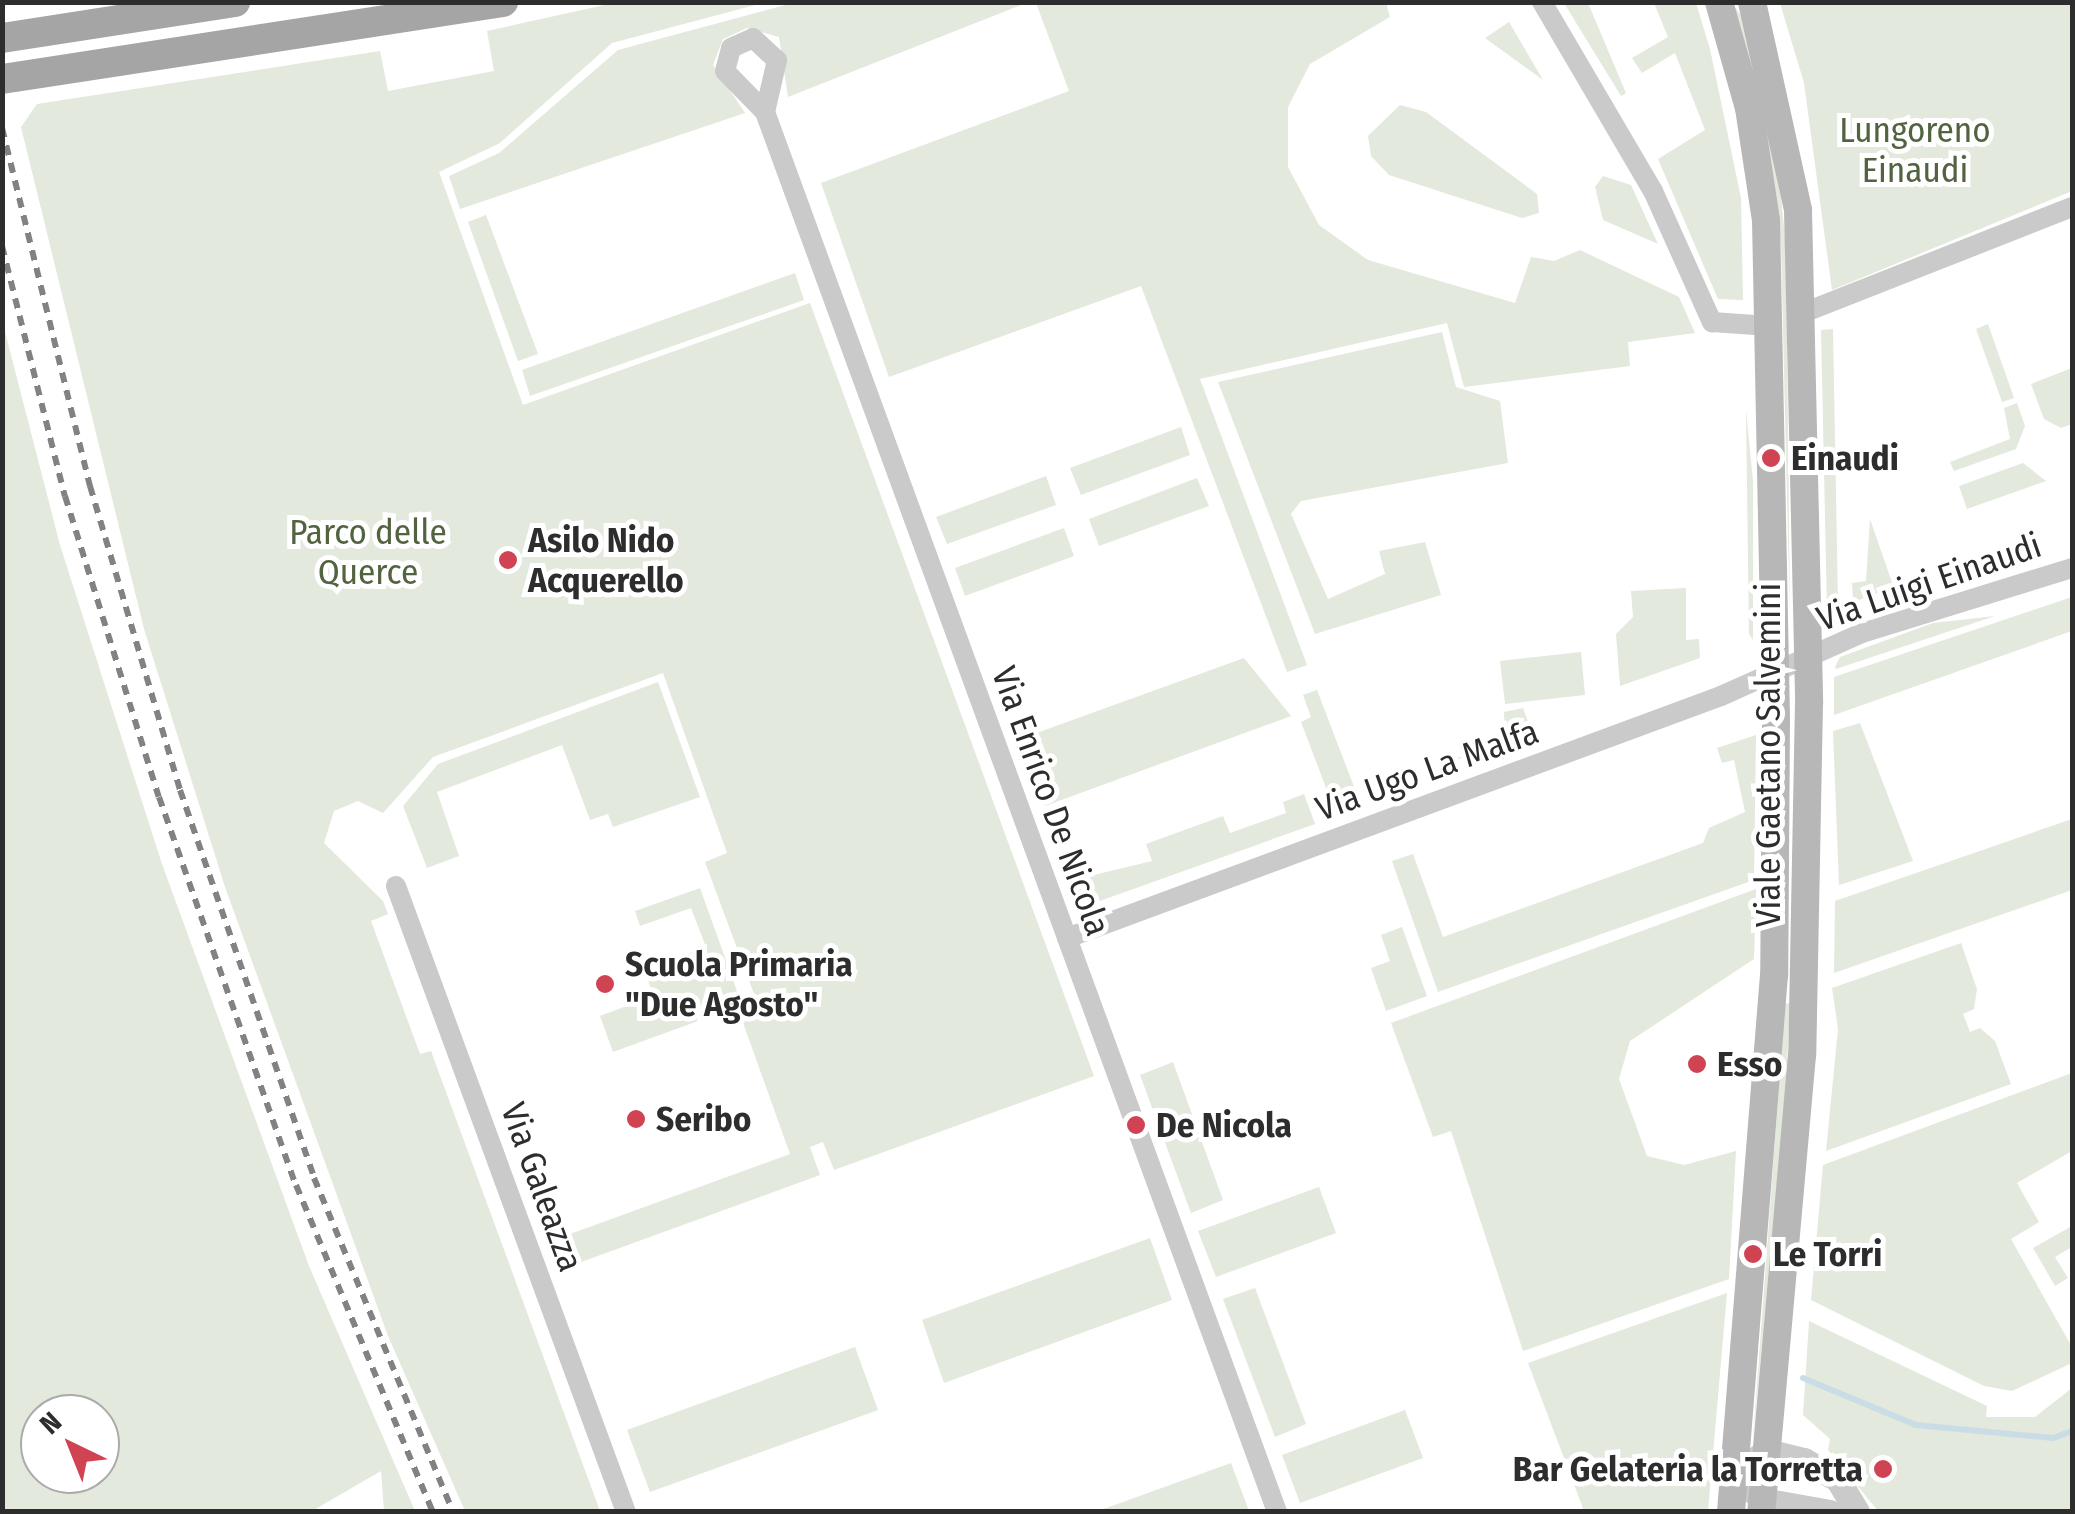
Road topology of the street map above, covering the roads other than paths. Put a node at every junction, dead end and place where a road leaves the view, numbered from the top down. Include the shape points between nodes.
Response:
1 (234, 2) edge
2 (503, 2) edge
3 (1542, 2) edge
4 (1719, 2) edge
5 (1752, 2) edge
6 (2, 38) edge
7 (2, 79) edge
8 (765, 112) dead end
9 (2072, 207) edge
10 (1803, 313) junction
11 (1770, 326) junction
12 (2072, 568) edge
13 (1808, 659) junction
14 (1775, 676) junction
15 (396, 886) dead end
16 (1067, 938) junction
17 (1774, 976) junction
18 (1806, 977) junction
19 (1766, 1451) junction
20 (1734, 1473) junction
21 (1761, 1506) edge
22 (626, 1512) edge
23 (1277, 1512) edge
24 (1731, 1512) edge
25 (1830, 1512) edge
26 (1857, 1512) edge

1 - 6 main road
2 - 7 main road
3 - 11 street via 1653,191 1712,322
4 - 11 main road, Viale Gaetano Salvemini via 1757,157
5 - 10 main road, Viale Gaetano Salvemini via 1791,161
8 - 16 street, Via Enrico De Nicola
9 - 10 street
10 - 13 main road, Viale Gaetano Salvemini
11 - 14 main road, Viale Gaetano Salvemini
12 - 13 street, Via Luigi Einaudi
13 - 14 street, Via Ugo La Malfa
13 - 18 main road, Viale Gaetano Salvemini
14 - 16 street, Via Ugo La Malfa
14 - 17 main road, Viale Gaetano Salvemini
15 - 22 street, Via Galeazza
16 - 23 street, Via Enrico De Nicola
17 - 18 main road
17 - 20 main road, Viale Gaetano Salvemini
18 - 19 main road, Viale Gaetano Salvemini
19 - 20 street
19 - 21 main road, Viale Gaetano Salvemini
19 - 26 street via 1823,1468
20 - 21 street
20 - 24 main road, Viale Gaetano Salvemini
21 - 25 street

